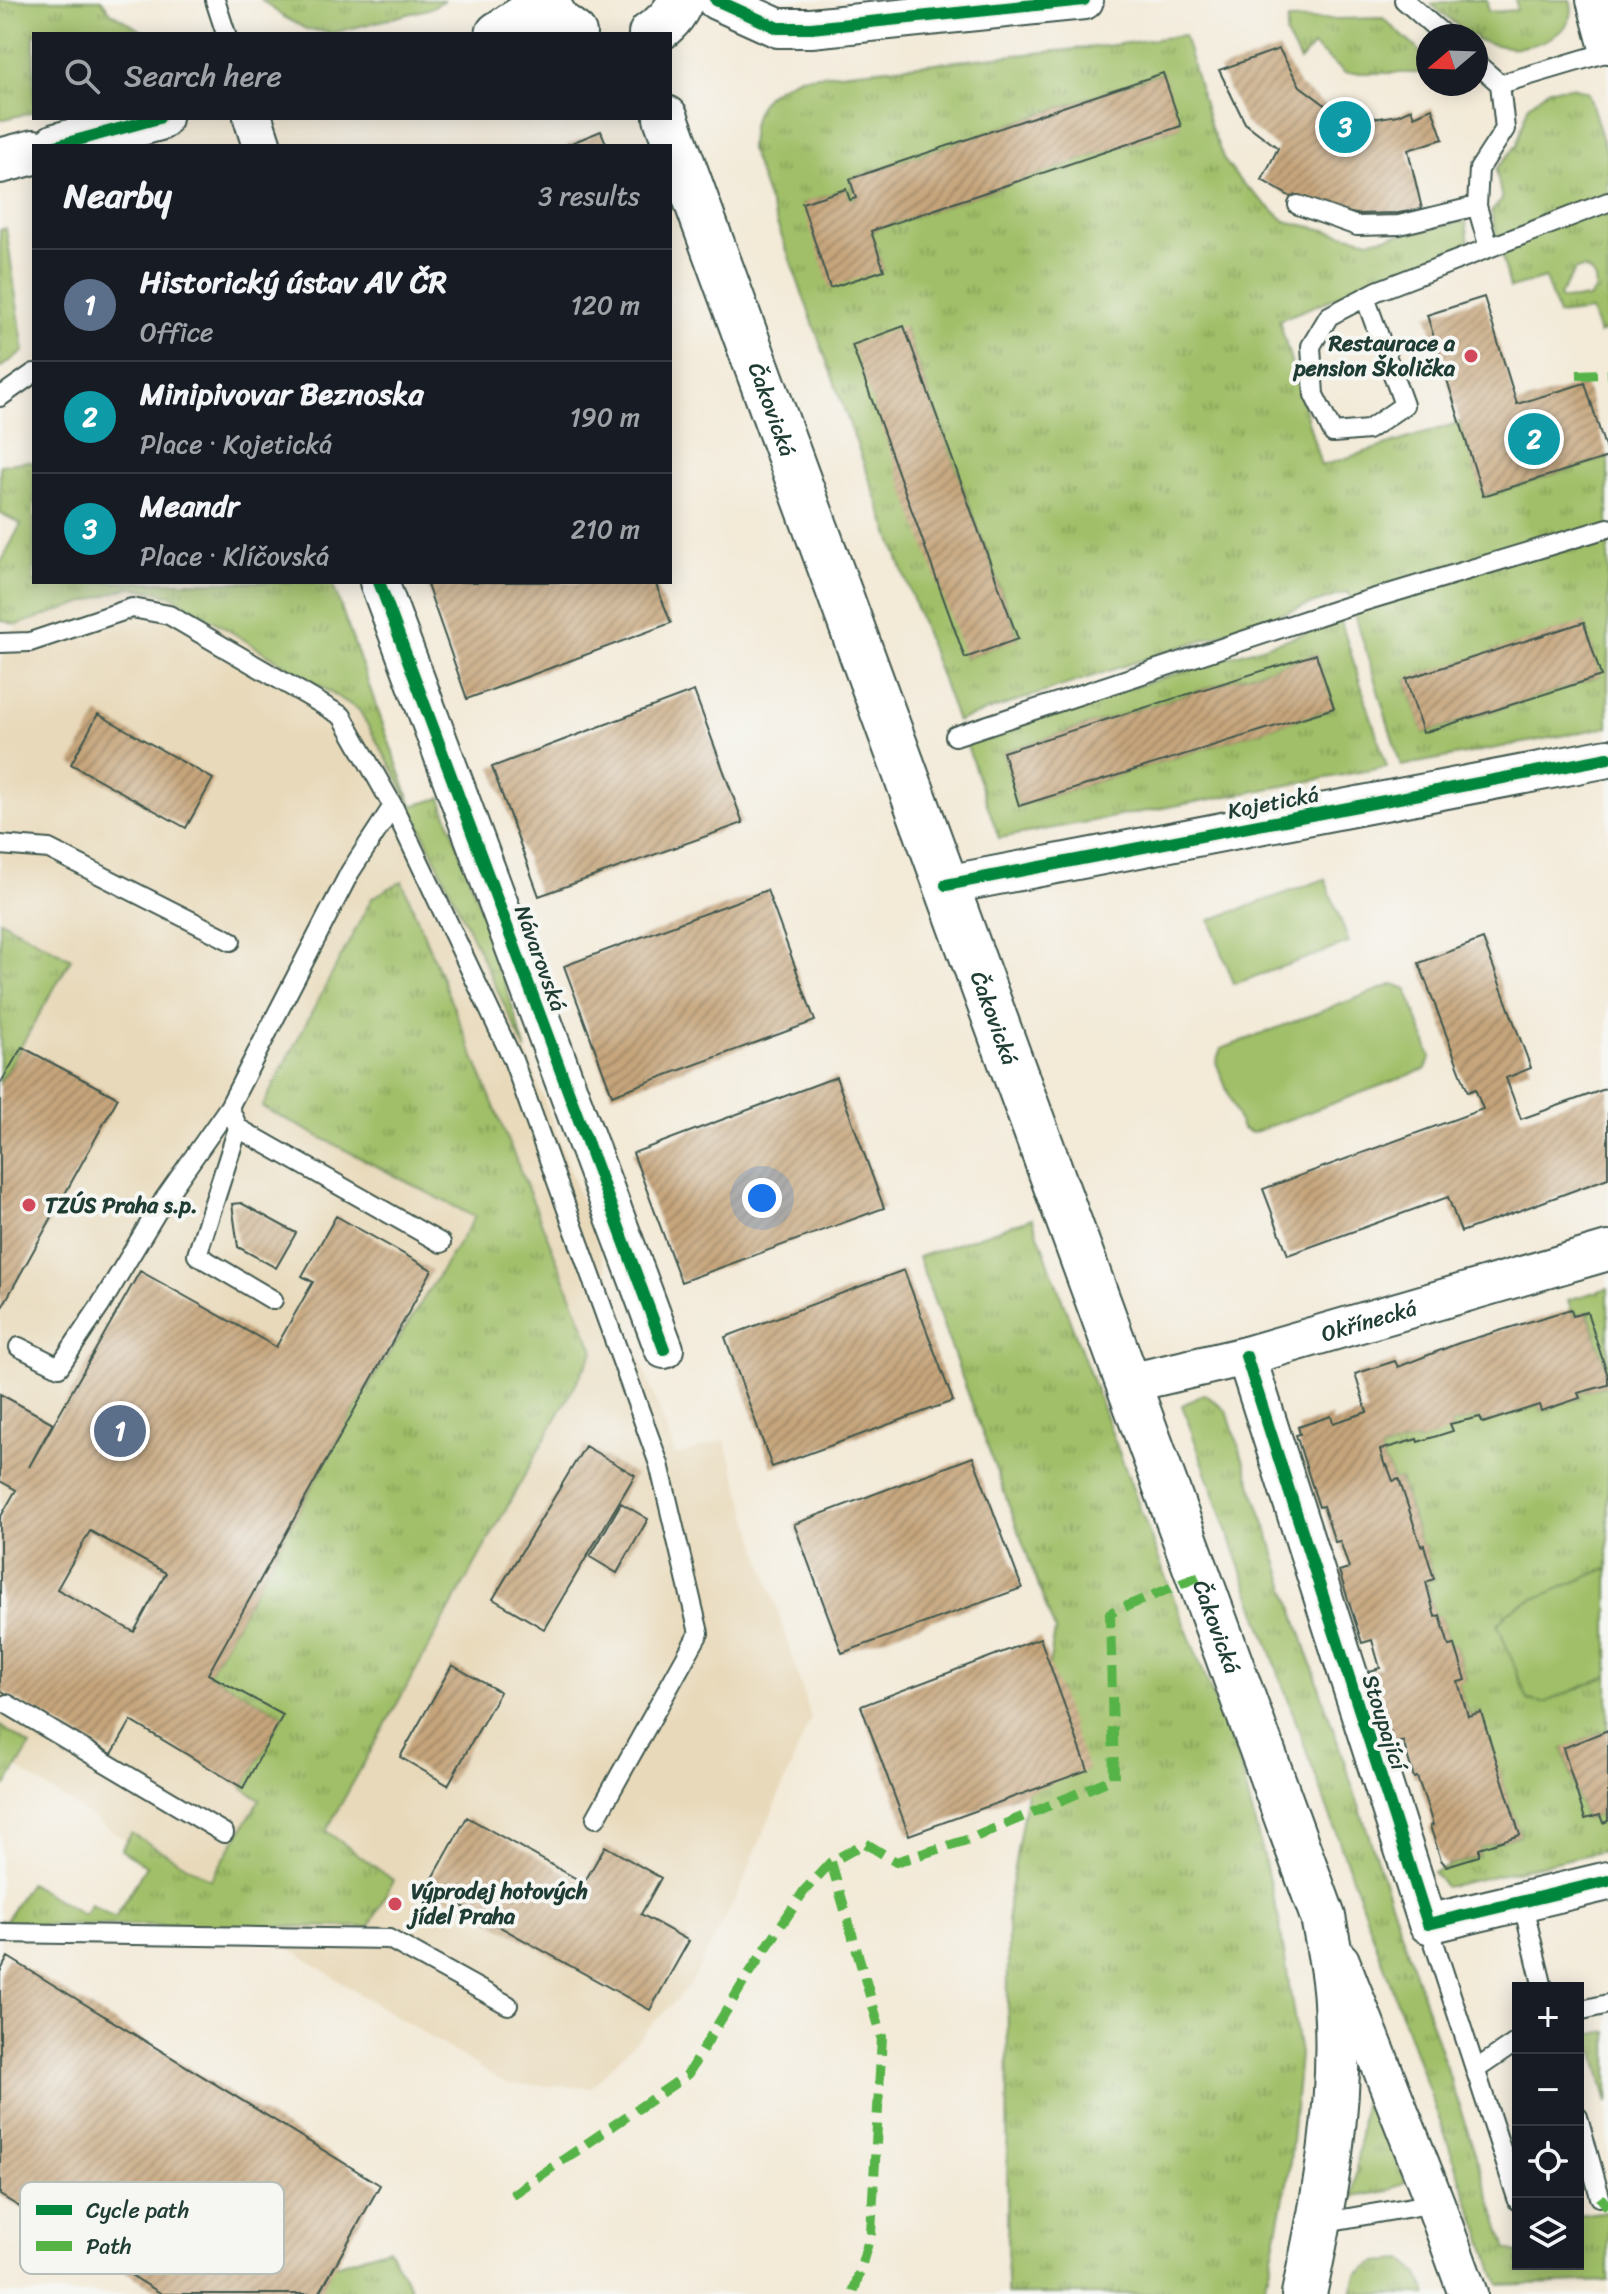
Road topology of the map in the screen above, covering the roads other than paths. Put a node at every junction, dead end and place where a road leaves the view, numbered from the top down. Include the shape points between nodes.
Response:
1 (215, 0) edge
2 (681, 0) edge
3 (716, 0) edge
4 (1084, 0) edge
5 (1404, 0) edge
6 (1596, 0) edge
7 (555, 12) edge
8 (1431, 24) edge
9 (225, 32) edge
10 (503, 32) edge
11 (654, 32) edge
12 (1608, 44) edge
13 (1608, 52) edge
14 (1488, 74) edge
15 (1500, 84) junction
16 (152, 120) edge
17 (254, 120) edge
18 (667, 120) edge
19 (63, 144) edge
20 (261, 144) edge
21 (32, 153) edge
22 (0, 161) edge
23 (1608, 202) edge
24 (1298, 205) dead end
25 (1477, 206) junction
26 (1489, 248) junction
27 (1365, 297) junction
28 (32, 374) edge
29 (0, 397) edge
30 (1608, 528) edge
31 (380, 584) edge
32 (0, 643) edge
33 (955, 736) dead end
34 (1608, 758) edge
35 (393, 806) junction
36 (0, 845) edge
37 (946, 885) junction
38 (231, 941) dead end
39 (229, 1107) junction
40 (238, 1128) junction
41 (441, 1243) dead end
42 (1608, 1251) edge
43 (273, 1300) dead end
44 (19, 1347) dead end
45 (664, 1349) dead end
46 (1246, 1356) junction
47 (1129, 1383) junction
48 (7, 1704) dead end
49 (596, 1818) dead end
50 (224, 1833) dead end
51 (1608, 1881) edge
52 (1522, 1901) junction
53 (1323, 1917) junction
54 (1428, 1924) junction
55 (0, 1933) edge
56 (1542, 1982) edge
57 (1608, 2004) edge
58 (508, 2005) dead end
59 (1584, 2010) edge
60 (1512, 2045) edge
61 (1475, 2070) junction
62 (1580, 2126) edge
63 (1600, 2197) dead end
64 (1517, 2198) edge
65 (1435, 2203) junction
66 (1320, 2223) junction
67 (1304, 2294) edge
68 (1468, 2294) edge

1 - 9 lane
2 - 11 main road
3 - 4 street via 778,28 811,28
5 - 8 lane
6 - 12 street
7 - 10 main road
13 - 15 lane
14 - 15 lane
15 - 25 lane via 1505,129 1479,169
16 - 19 main road
17 - 20 street
18 - 37 main road, Čakovická
21 - 22 main road
23 - 26 lane
24 - 25 lane via 1357,226 1399,225
25 - 26 lane
26 - 27 lane
27 - 27 lane via 1404,405 1368,430 1333,433 1314,395 1311,346 1329,316
28 - 29 lane
30 - 33 lane via 1345,607
31 - 45 street, Návarovská
32 - 35 lane via 30,642 132,608 169,615 342,716
34 - 37 street, Kojetická
35 - 39 lane via 350,872
35 - 49 lane via 513,1060 659,1464 699,1633
36 - 38 lane via 49,849
37 - 47 main road, Čakovická
39 - 40 lane
39 - 44 lane via 59,1367
40 - 41 lane
40 - 43 lane via 197,1255
42 - 46 street, Okřínecká
46 - 47 street, Okřínecká
46 - 54 street, Stoupající
47 - 53 main road, Čakovická
48 - 50 lane
51 - 52 street
52 - 54 street
52 - 56 lane
53 - 65 street, Čakovická
53 - 66 main road, Čakovická via 1336,2001 1337,2083
54 - 61 lane
55 - 58 lane via 389,1939
57 - 59 lane
60 - 61 lane
61 - 64 lane
62 - 63 lane
65 - 66 lane
65 - 68 street, Čakovická
66 - 67 main road, Čakovická

